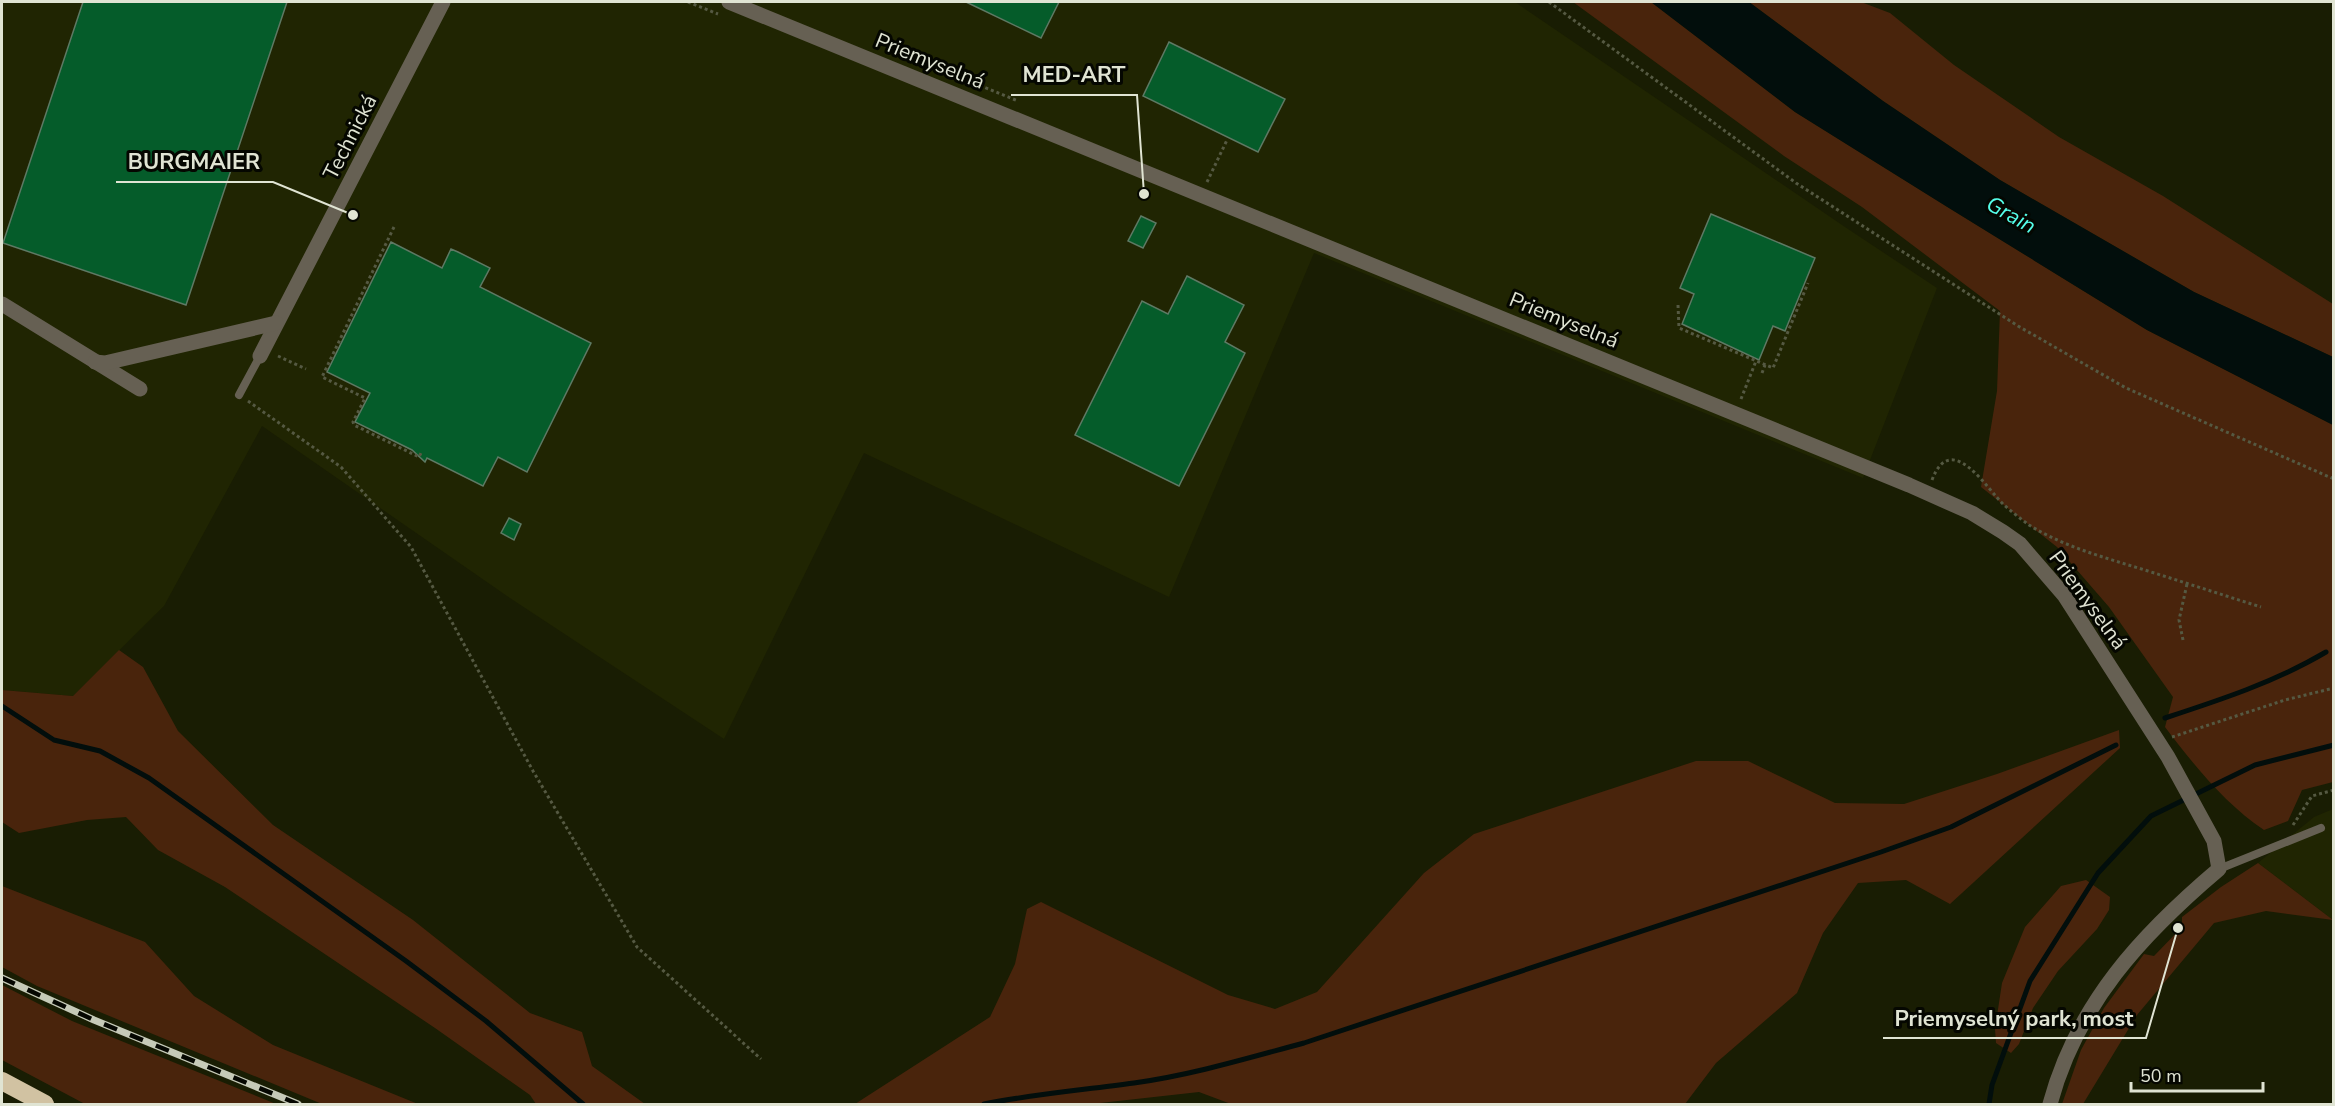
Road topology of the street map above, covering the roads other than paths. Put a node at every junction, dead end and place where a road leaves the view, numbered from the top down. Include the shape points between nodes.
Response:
1 (443, 2) edge
2 (729, 2) edge
3 (2, 304) edge
4 (276, 323) junction
5 (268, 355) joint
6 (95, 362) junction
7 (140, 389) dead end
8 (239, 395) road end
9 (2321, 828) dead end
10 (2218, 869) junction
11 (2, 1081) edge
12 (45, 1104) edge
13 (2050, 1104) edge

1 - 4 street, Technická
2 - 10 street, Priemyselná via 1972,513 2020,544 2064,595 2168,757 2214,841
3 - 6 street
4 - 5 street, Technická
4 - 6 street via 105,363
5 - 8 lane
6 - 7 street
9 - 10 lane
10 - 13 street via 2134,948 2112,976 2066,1056
11 - 12 highway

